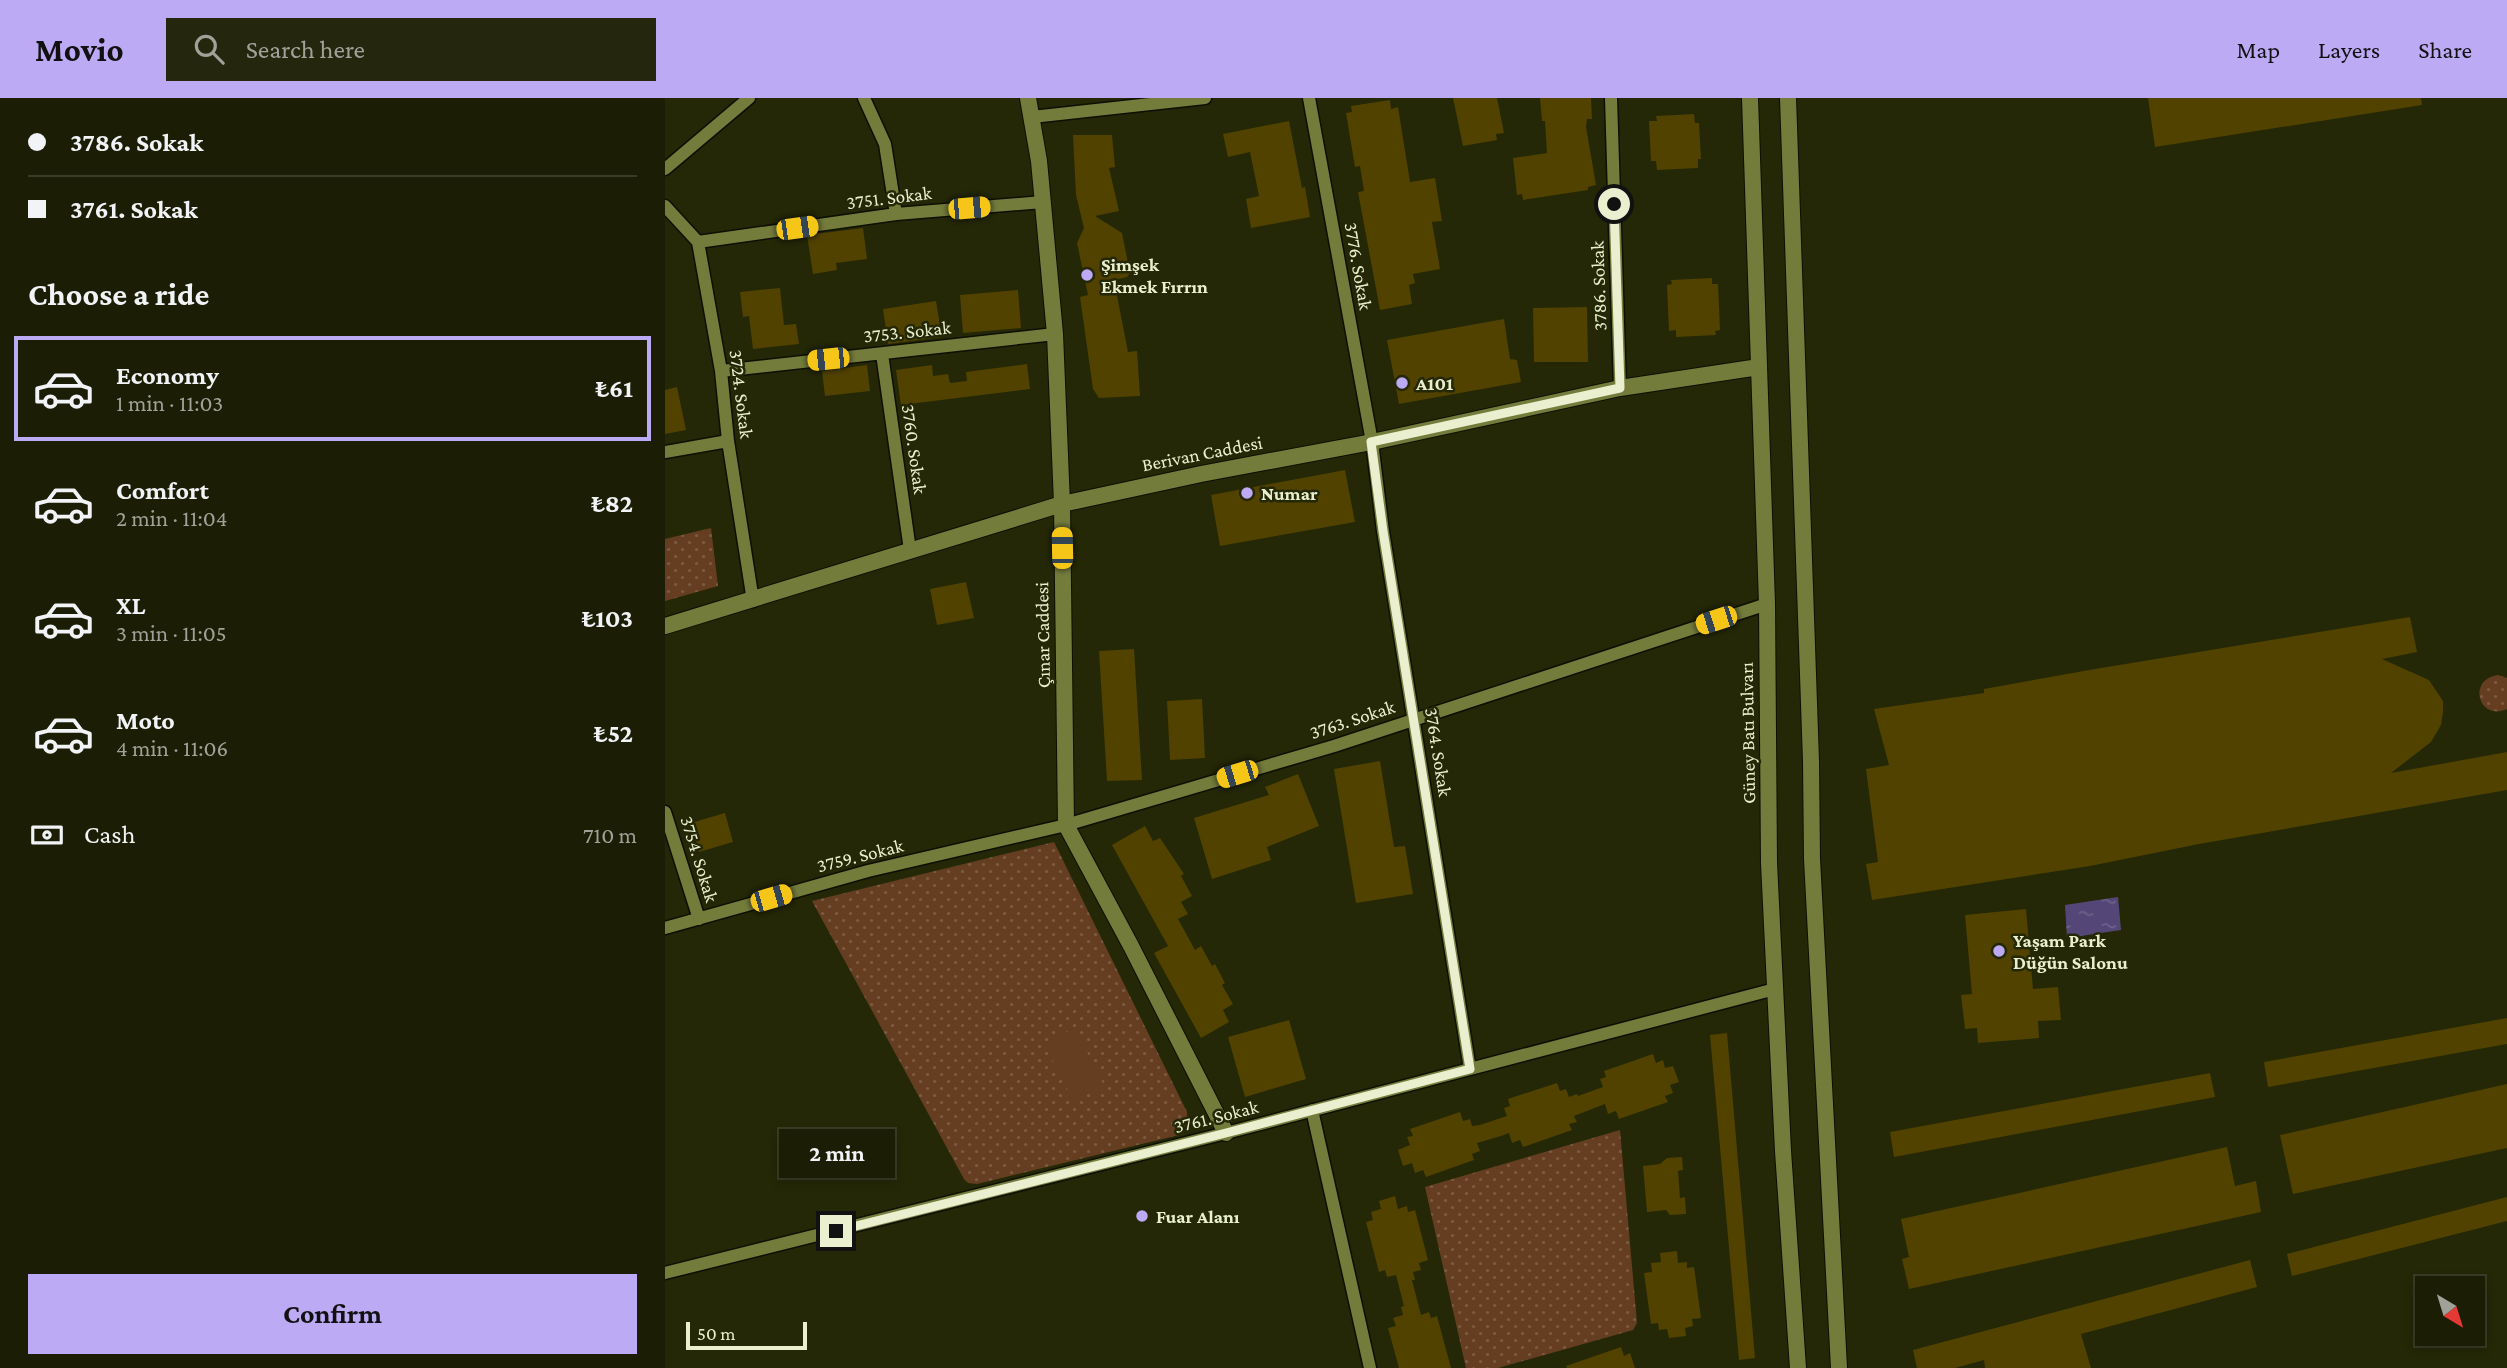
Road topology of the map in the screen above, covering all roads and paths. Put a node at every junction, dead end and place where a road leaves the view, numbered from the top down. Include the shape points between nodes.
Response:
1 (749, 98) edge
2 (864, 98) edge
3 (1028, 98) edge
4 (1205, 98) edge
5 (1309, 98) edge
6 (1611, 98) edge
7 (1751, 98) edge
8 (1788, 98) edge
9 (1032, 117) junction
10 (665, 169) edge
11 (1043, 202) junction
12 (665, 206) edge
13 (896, 214) junction
14 (698, 242) junction
15 (1055, 334) junction
16 (882, 354) junction
17 (1759, 367) junction
18 (721, 371) junction
19 (1620, 388) junction
20 (728, 441) junction
21 (1371, 442) junction
22 (665, 452) edge
23 (1062, 504) junction
24 (911, 550) junction
25 (753, 601) junction
26 (1767, 604) junction
27 (665, 626) edge
28 (1414, 719) junction
29 (665, 812) edge
30 (1066, 825) junction
31 (699, 919) junction
32 (665, 928) edge
33 (1775, 989) junction
34 (1470, 1069) junction
35 (1312, 1110) junction
36 (1226, 1133) junction
37 (665, 1273) edge
38 (1370, 1368) edge
39 (1798, 1368) edge
40 (1839, 1368) edge

1 - 10 street
2 - 13 street via 885,144
3 - 9 street, Çınar Caddesi
4 - 9 street
5 - 21 street, 3776. Sokak
6 - 19 street, 3786. Sokak
7 - 17 street, Güney Batı Bulvarı
8 - 40 street via 1812,859
9 - 11 street, Çınar Caddesi
11 - 13 street, 3751. Sokak
11 - 15 street, Çınar Caddesi
12 - 14 street
13 - 14 street, 3751. Sokak
14 - 18 street, 3724. Sokak
15 - 16 street, 3753. Sokak
15 - 23 street, Çınar Caddesi
16 - 18 street, 3753. Sokak
16 - 24 street, 3760. Sokak
17 - 19 street, Berivan Caddesi
17 - 26 street, Güney Batı Bulvarı
18 - 20 street, 3724. Sokak
19 - 21 street, Berivan Caddesi
20 - 22 street
20 - 25 street, 3724. Sokak
21 - 23 street, Berivan Caddesi
21 - 28 street, 3764. Sokak
23 - 24 street, Berivan Caddesi
23 - 30 street, Çınar Caddesi
24 - 25 street, Berivan Caddesi
25 - 27 street, Berivan Caddesi
26 - 28 street, 3763. Sokak
26 - 33 street, Güney Batı Bulvarı
28 - 30 street, 3763. Sokak
28 - 34 street, 3764. Sokak
29 - 31 street, 3754. Sokak
30 - 31 street, 3759. Sokak via 868,872
30 - 36 street, Çınar Caddesi
31 - 32 street, 3759. Sokak
33 - 34 street, 3761. Sokak
33 - 39 street, Güney Batı Bulvarı
34 - 35 street, 3761. Sokak
35 - 36 street, 3761. Sokak
35 - 38 street
36 - 37 street, 3761. Sokak

